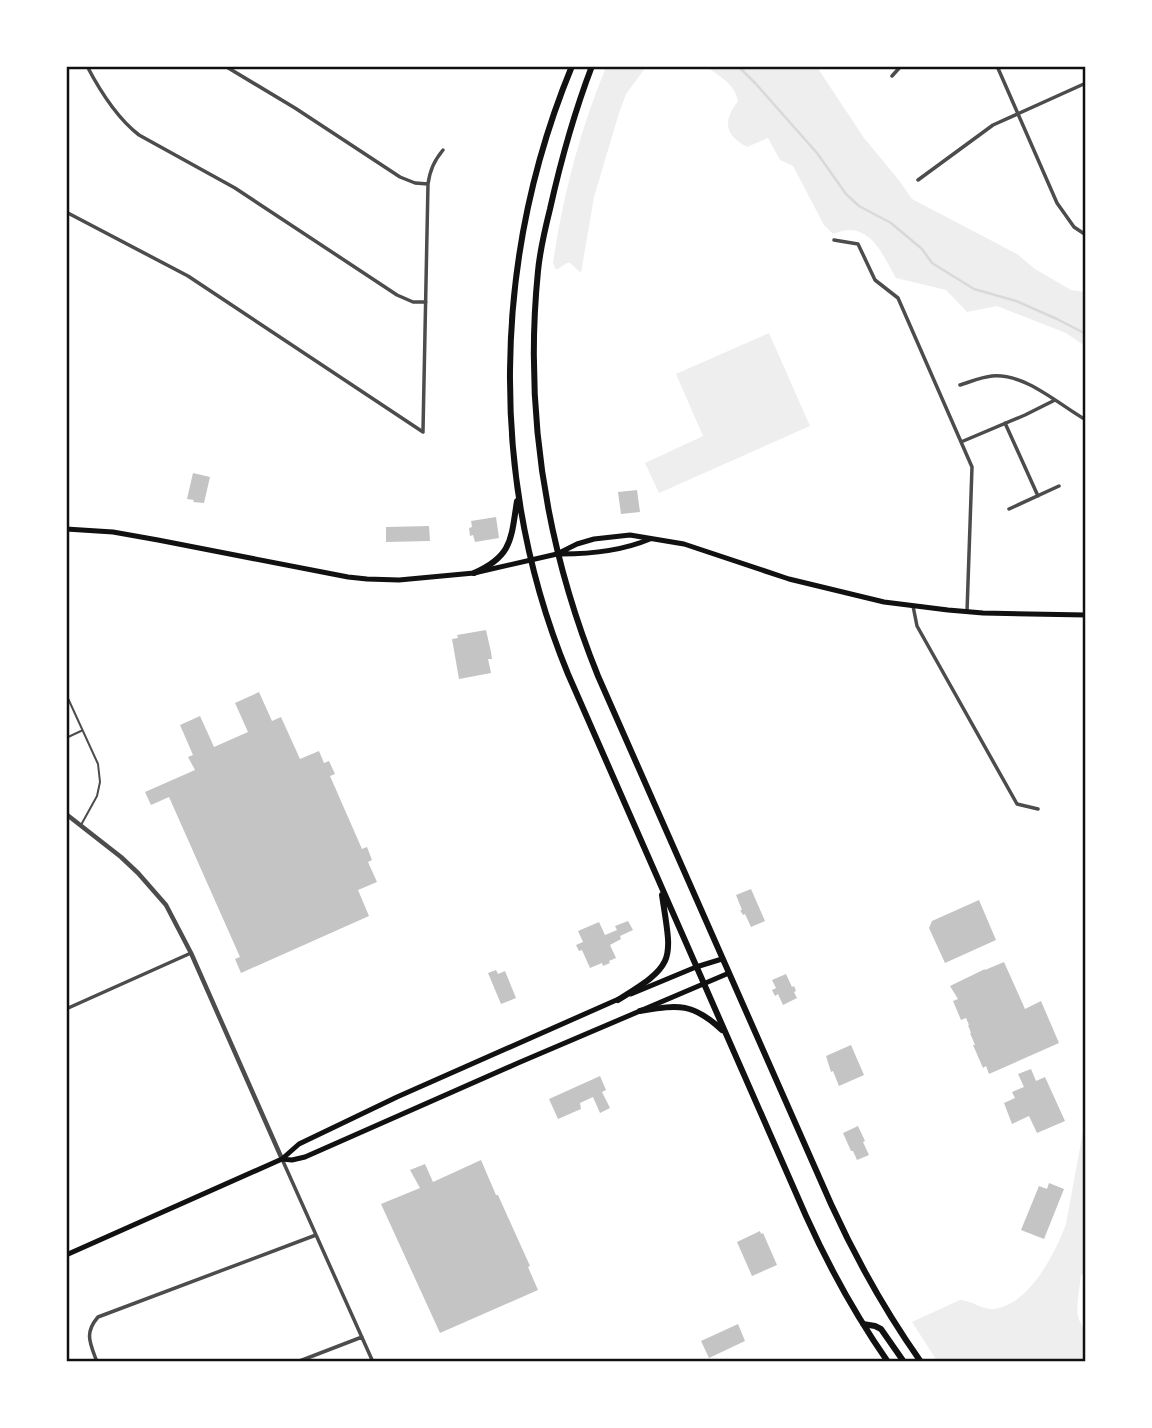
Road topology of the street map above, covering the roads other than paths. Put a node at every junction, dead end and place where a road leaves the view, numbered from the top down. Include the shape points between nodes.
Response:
1 (88, 66) edge
2 (225, 66) edge
3 (572, 66) edge
4 (592, 66) edge
5 (901, 66) edge
6 (997, 66) edge
7 (892, 76) dead end
8 (1086, 83) edge
9 (1017, 113) junction
10 (443, 150) dead end
11 (918, 180) dead end
12 (428, 184) junction
13 (66, 212) edge
14 (1086, 235) edge
15 (834, 240) dead end
16 (426, 302) junction
17 (960, 386) dead end
18 (1055, 400) junction
19 (1086, 421) edge
20 (1004, 423) junction
21 (961, 442) junction
22 (1059, 486) dead end
23 (518, 495) junction
24 (1038, 496) junction
25 (1009, 509) dead end
26 (66, 529) edge
27 (650, 539) junction
28 (557, 554) junction
29 (532, 560) junction
30 (474, 573) junction
31 (913, 606) junction
32 (967, 612) junction
33 (1086, 615) edge
34 (66, 694) edge
35 (83, 731) junction
36 (66, 738) edge
37 (1038, 809) dead end
38 (66, 814) edge
39 (81, 826) junction
40 (660, 886) junction
41 (191, 953) junction
42 (722, 959) junction
43 (696, 967) junction
44 (729, 973) junction
45 (704, 984) junction
46 (618, 1000) junction
47 (66, 1009) edge
48 (640, 1011) junction
49 (734, 1054) junction
50 (282, 1159) junction
51 (316, 1235) junction
52 (66, 1255) edge
53 (863, 1324) junction
54 (362, 1337) junction
55 (97, 1362) edge
56 (297, 1362) edge
57 (373, 1362) edge
58 (888, 1362) edge
59 (904, 1362) edge
60 (920, 1362) edge

1 - 16 street via 111,104 139,135 235,188 397,295
2 - 12 street via 400,177
3 - 23 main road via 541,156 518,258 509,387
4 - 28 main road via 568,134 538,270 537,431
5 - 7 street
6 - 9 street
8 - 9 street
9 - 11 street via 993,125
9 - 14 street via 1056,203
10 - 12 street
12 - 16 street
13 - 16 street via 188,276 423,432
15 - 21 street via 858,244 875,280 898,298
17 - 18 street via 1005,376
18 - 19 street
18 - 20 street
20 - 21 street
20 - 24 street
21 - 32 street via 972,467
22 - 24 street
23 - 29 main road
23 - 30 main road via 512,534 502,556
24 - 25 street
26 - 30 main road via 113,532 367,579
27 - 28 main road via 631,546
27 - 28 main road via 609,536
27 - 31 main road via 684,544 821,588
28 - 29 main road
28 - 42 main road via 598,676
29 - 30 main road
29 - 40 main road via 561,659
31 - 32 main road
31 - 37 street via 917,626 1017,803
32 - 33 main road
34 - 35 lane
35 - 36 lane
35 - 39 lane via 98,764 100,782
38 - 39 street
39 - 41 street via 153,889
40 - 43 main road
40 - 46 main road via 669,941 667,957 654,976
41 - 47 street
41 - 50 street
42 - 43 main road
42 - 44 main road
43 - 45 main road
43 - 46 main road
44 - 45 main road
44 - 60 main road via 851,1248
45 - 48 main road
45 - 49 main road
46 - 50 main road via 397,1097 299,1144
48 - 49 main road via 677,1007 699,1011 725,1033
48 - 50 main road via 305,1157
49 - 53 main road via 816,1239
50 - 51 street
50 - 52 main road
51 - 54 street
51 - 55 street via 98,1317 88,1336
53 - 58 main road
53 - 59 main road via 881,1329
54 - 56 street
54 - 57 street

